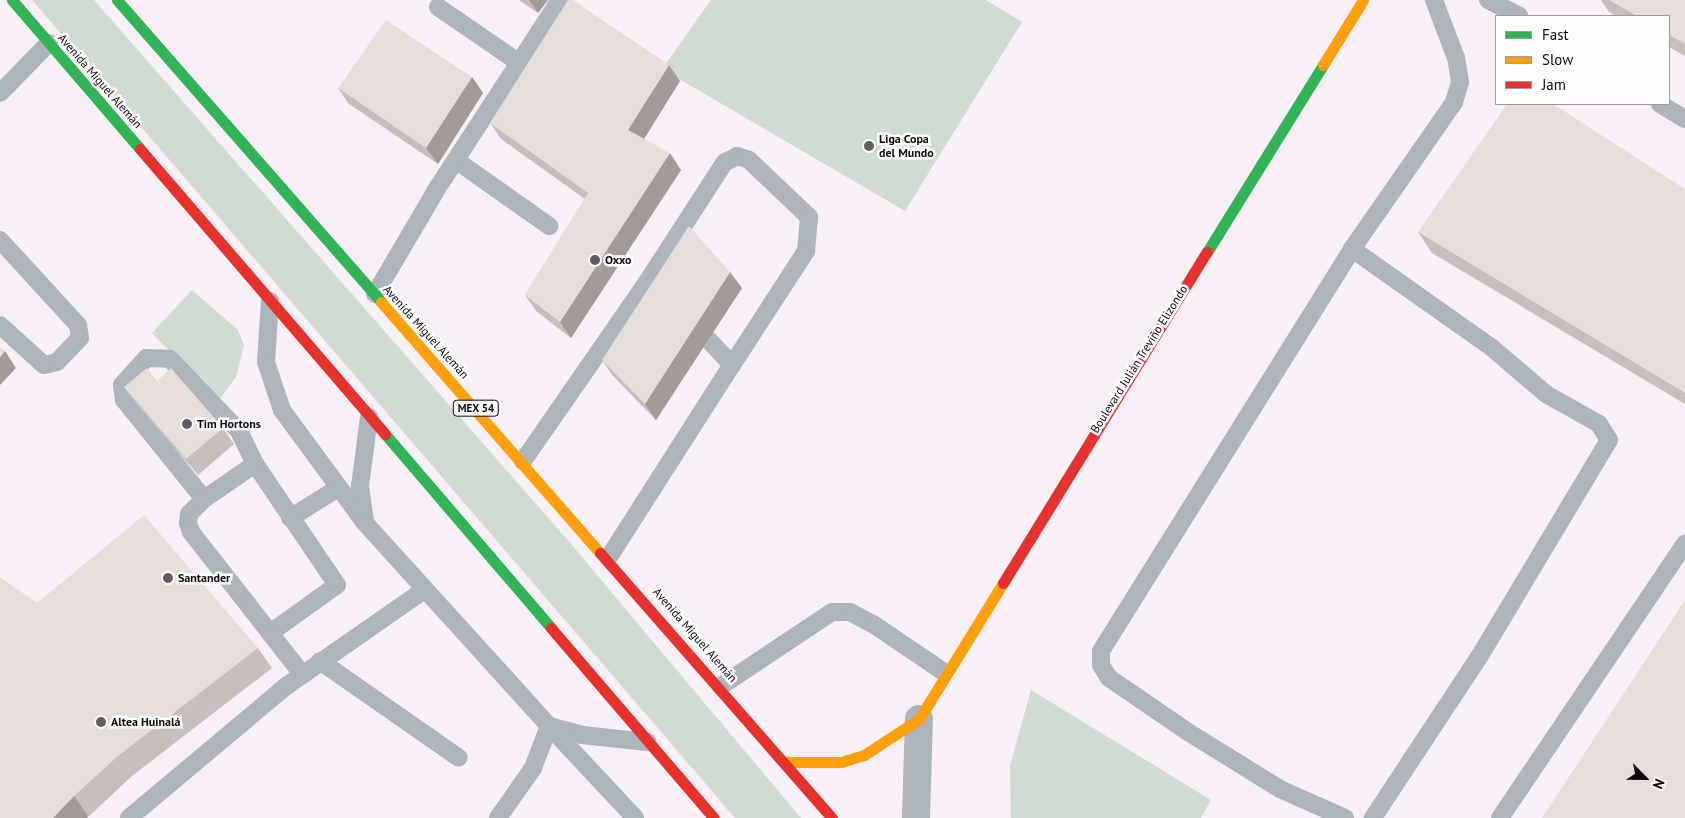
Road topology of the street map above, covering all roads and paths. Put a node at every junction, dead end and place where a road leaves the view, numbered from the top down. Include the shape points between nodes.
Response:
1 (12, 0) edge
2 (117, 0) edge
3 (560, 0) edge
4 (1363, 0) edge
5 (1434, 0) edge
6 (1488, 0) edge
7 (438, 7) dead end
8 (1520, 10) edge
9 (49, 43) junction
10 (518, 62) junction
11 (0, 93) edge
12 (1662, 105) edge
13 (1685, 119) edge
14 (457, 161) junction
15 (548, 226) dead end
16 (0, 240) edge
17 (1352, 249) junction
18 (651, 276) junction
19 (375, 294) junction
20 (668, 295) edge
21 (270, 301) junction
22 (0, 325) edge
23 (709, 340) dead end
24 (732, 365) junction
25 (369, 416) junction
26 (523, 461) junction
27 (254, 464) junction
28 (338, 488) junction
29 (204, 499) junction
30 (290, 518) junction
31 (365, 523) junction
32 (1685, 544) edge
33 (609, 558) junction
34 (424, 590) junction
35 (270, 633) junction
36 (320, 661) junction
37 (944, 672) junction
38 (302, 674) junction
39 (721, 686) junction
40 (919, 719) junction
41 (549, 726) junction
42 (648, 742) junction
43 (459, 758) dead end
44 (784, 762) junction
45 (505, 815) edge
46 (711, 816) edge
47 (129, 818) edge
48 (635, 818) edge
49 (832, 818) edge
50 (916, 818) edge
51 (1344, 818) edge
52 (1373, 818) edge
53 (1500, 818) edge

1 - 9 main road, Avenida Miguel Alemán
2 - 19 main road, Avenida Miguel Alemán / MEX 54
3 - 10 lane
4 - 37 main road, Boulevard Julián Treviño Elizondo
5 - 17 lane via 1456,58 1460,82 1454,102
6 - 8 lane
7 - 10 lane
9 - 11 lane
9 - 21 main road, Avenida Miguel Alemán
10 - 14 lane
12 - 13 lane
14 - 15 lane
14 - 19 lane
16 - 22 lane via 78,325 80,338 57,362 44,365
17 - 51 lane via 1101,651 1101,664 1109,678 1164,716 1280,789
17 - 52 lane via 1491,347 1546,394 1599,424 1609,440 1606,451 1479,656
18 - 20 lane
18 - 24 lane via 724,163 737,156 749,160 809,217 806,251
18 - 26 lane
19 - 26 main road, Avenida Miguel Alemán / MEX 54
21 - 25 main road, Avenida Miguel Alemán
21 - 28 lane via 266,362 282,410
23 - 24 lane
24 - 33 lane
25 - 31 lane via 360,486
25 - 42 main road, Avenida Miguel Alemán
26 - 33 main road, Avenida Miguel Alemán / MEX 54
27 - 29 lane
27 - 29 lane via 239,431 170,359 146,358 122,385 124,400
27 - 30 lane
28 - 30 lane
28 - 31 lane
29 - 35 lane via 188,514 191,532
30 - 35 lane via 337,585
31 - 34 lane
32 - 53 lane
33 - 39 main road, Avenida Miguel Alemán / MEX 54
34 - 36 lane
34 - 41 lane
35 - 38 lane
36 - 38 lane
36 - 43 lane
37 - 39 lane via 865,620 850,612 832,612
37 - 40 main road, Boulevard Julián Treviño Elizondo
38 - 47 lane
39 - 44 main road, Avenida Miguel Alemán / MEX 54
40 - 44 main road, Boulevard Julián Treviño Elizondo via 864,755 841,762
40 - 50 street, Boulevard Julián Treviño Elizondo
41 - 42 lane via 582,735
41 - 45 lane via 533,768
41 - 48 lane
42 - 46 main road, Avenida Miguel Alemán
44 - 49 main road, Avenida Miguel Alemán / MEX 54

